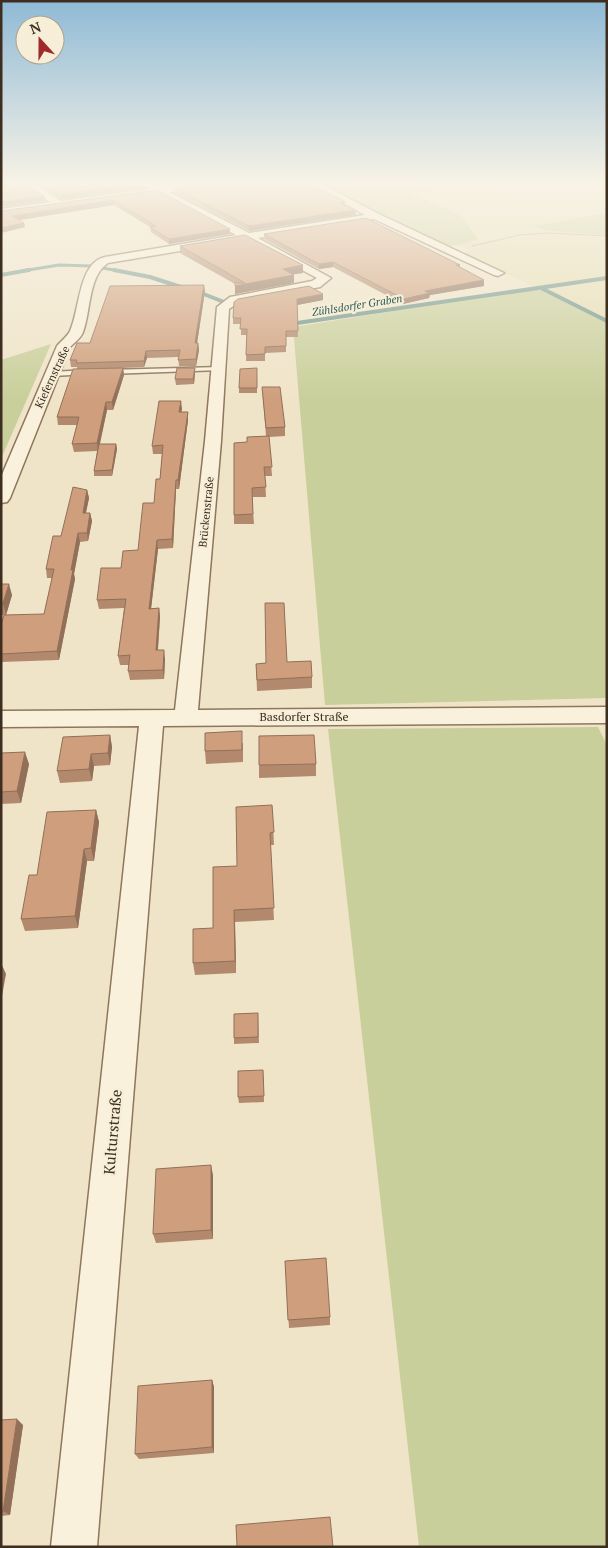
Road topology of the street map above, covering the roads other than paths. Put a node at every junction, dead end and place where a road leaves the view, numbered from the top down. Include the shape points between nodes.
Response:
1 (134, 255) edge
2 (282, 255) edge
3 (458, 255) edge
4 (498, 273) dead end
5 (220, 369) junction
6 (92, 372) edge
7 (100, 372) edge
8 (52, 374) junction
9 (1, 498) edge
10 (607, 715) edge
11 (152, 718) junction
12 (186, 718) junction
13 (1, 719) edge
14 (74, 1547) edge

1 - 8 street, Kiefernstraße via 104,260 97,265 88,285 76,333 64,346
2 - 5 street, Brückenstraße via 325,278 316,284 234,300 223,307
3 - 4 street
5 - 7 lane
5 - 12 street, Brückenstraße
6 - 8 lane
8 - 9 street, Kiefernstraße
10 - 12 street, Basdorfer Straße
11 - 12 street, Basdorfer Straße
11 - 13 street, Basdorfer Straße
11 - 14 street, Kulturstraße

